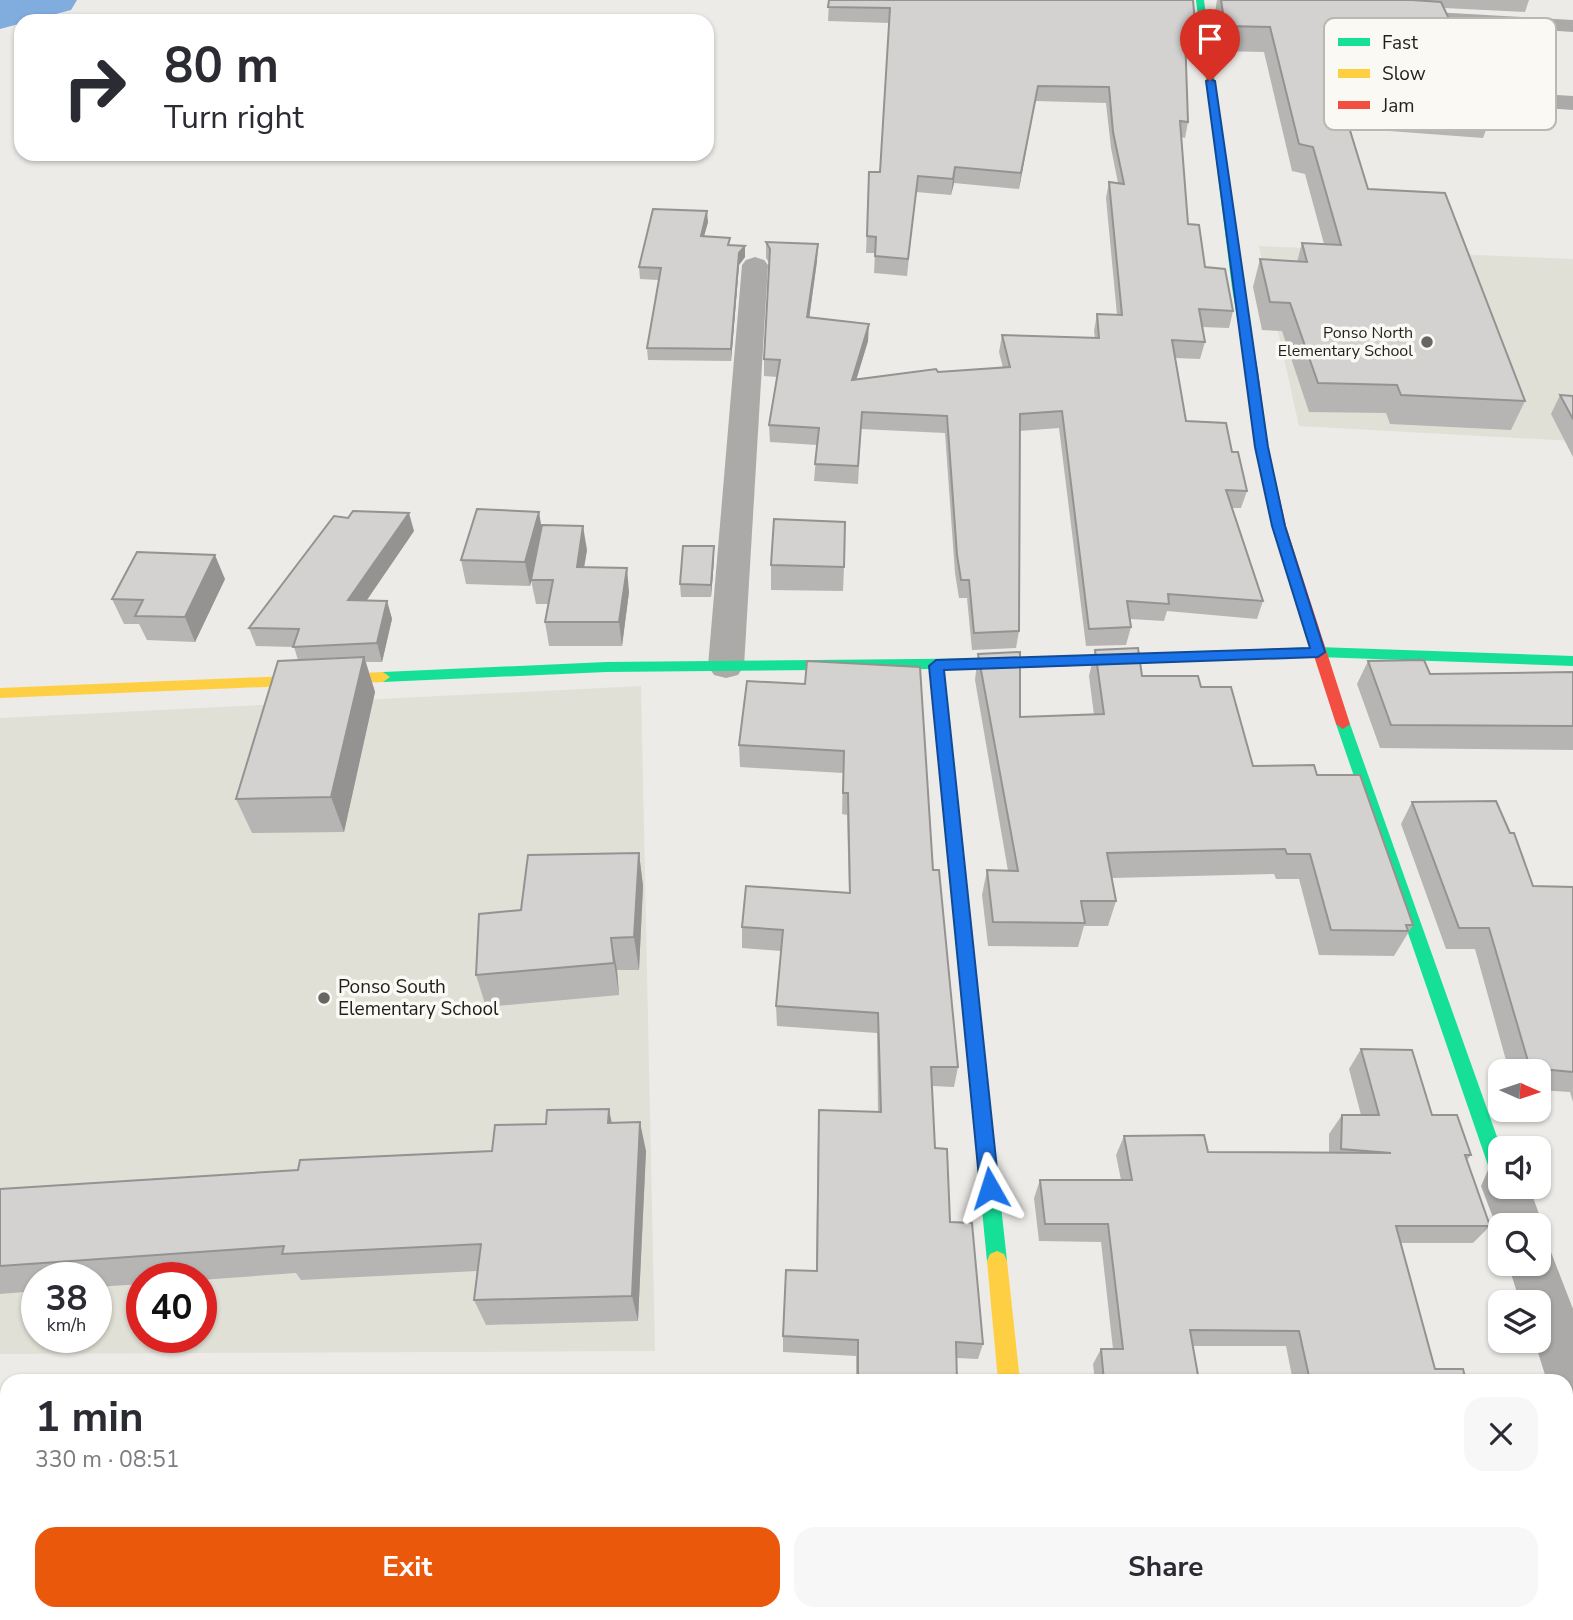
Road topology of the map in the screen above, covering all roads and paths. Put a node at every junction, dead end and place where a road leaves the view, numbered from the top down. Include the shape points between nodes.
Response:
1 (1479, 0) edge
2 (1205, 3) edge
3 (1380, 15) edge
4 (1436, 18) edge
5 (1489, 18) edge
6 (755, 265) dead end
7 (1318, 652) junction
8 (1573, 661) edge
9 (726, 666) junction
10 (936, 666) junction
11 (0, 693) edge
12 (1488, 1137) edge
13 (1536, 1276) edge
14 (1008, 1374) edge
15 (1571, 1374) edge

1 - 5 street
2 - 7 street via 1237,288 1247,329 1262,447 1279,526
3 - 4 street
6 - 9 street
7 - 8 street
7 - 10 street
7 - 12 street
9 - 10 street
9 - 11 street
10 - 14 street
13 - 15 street

